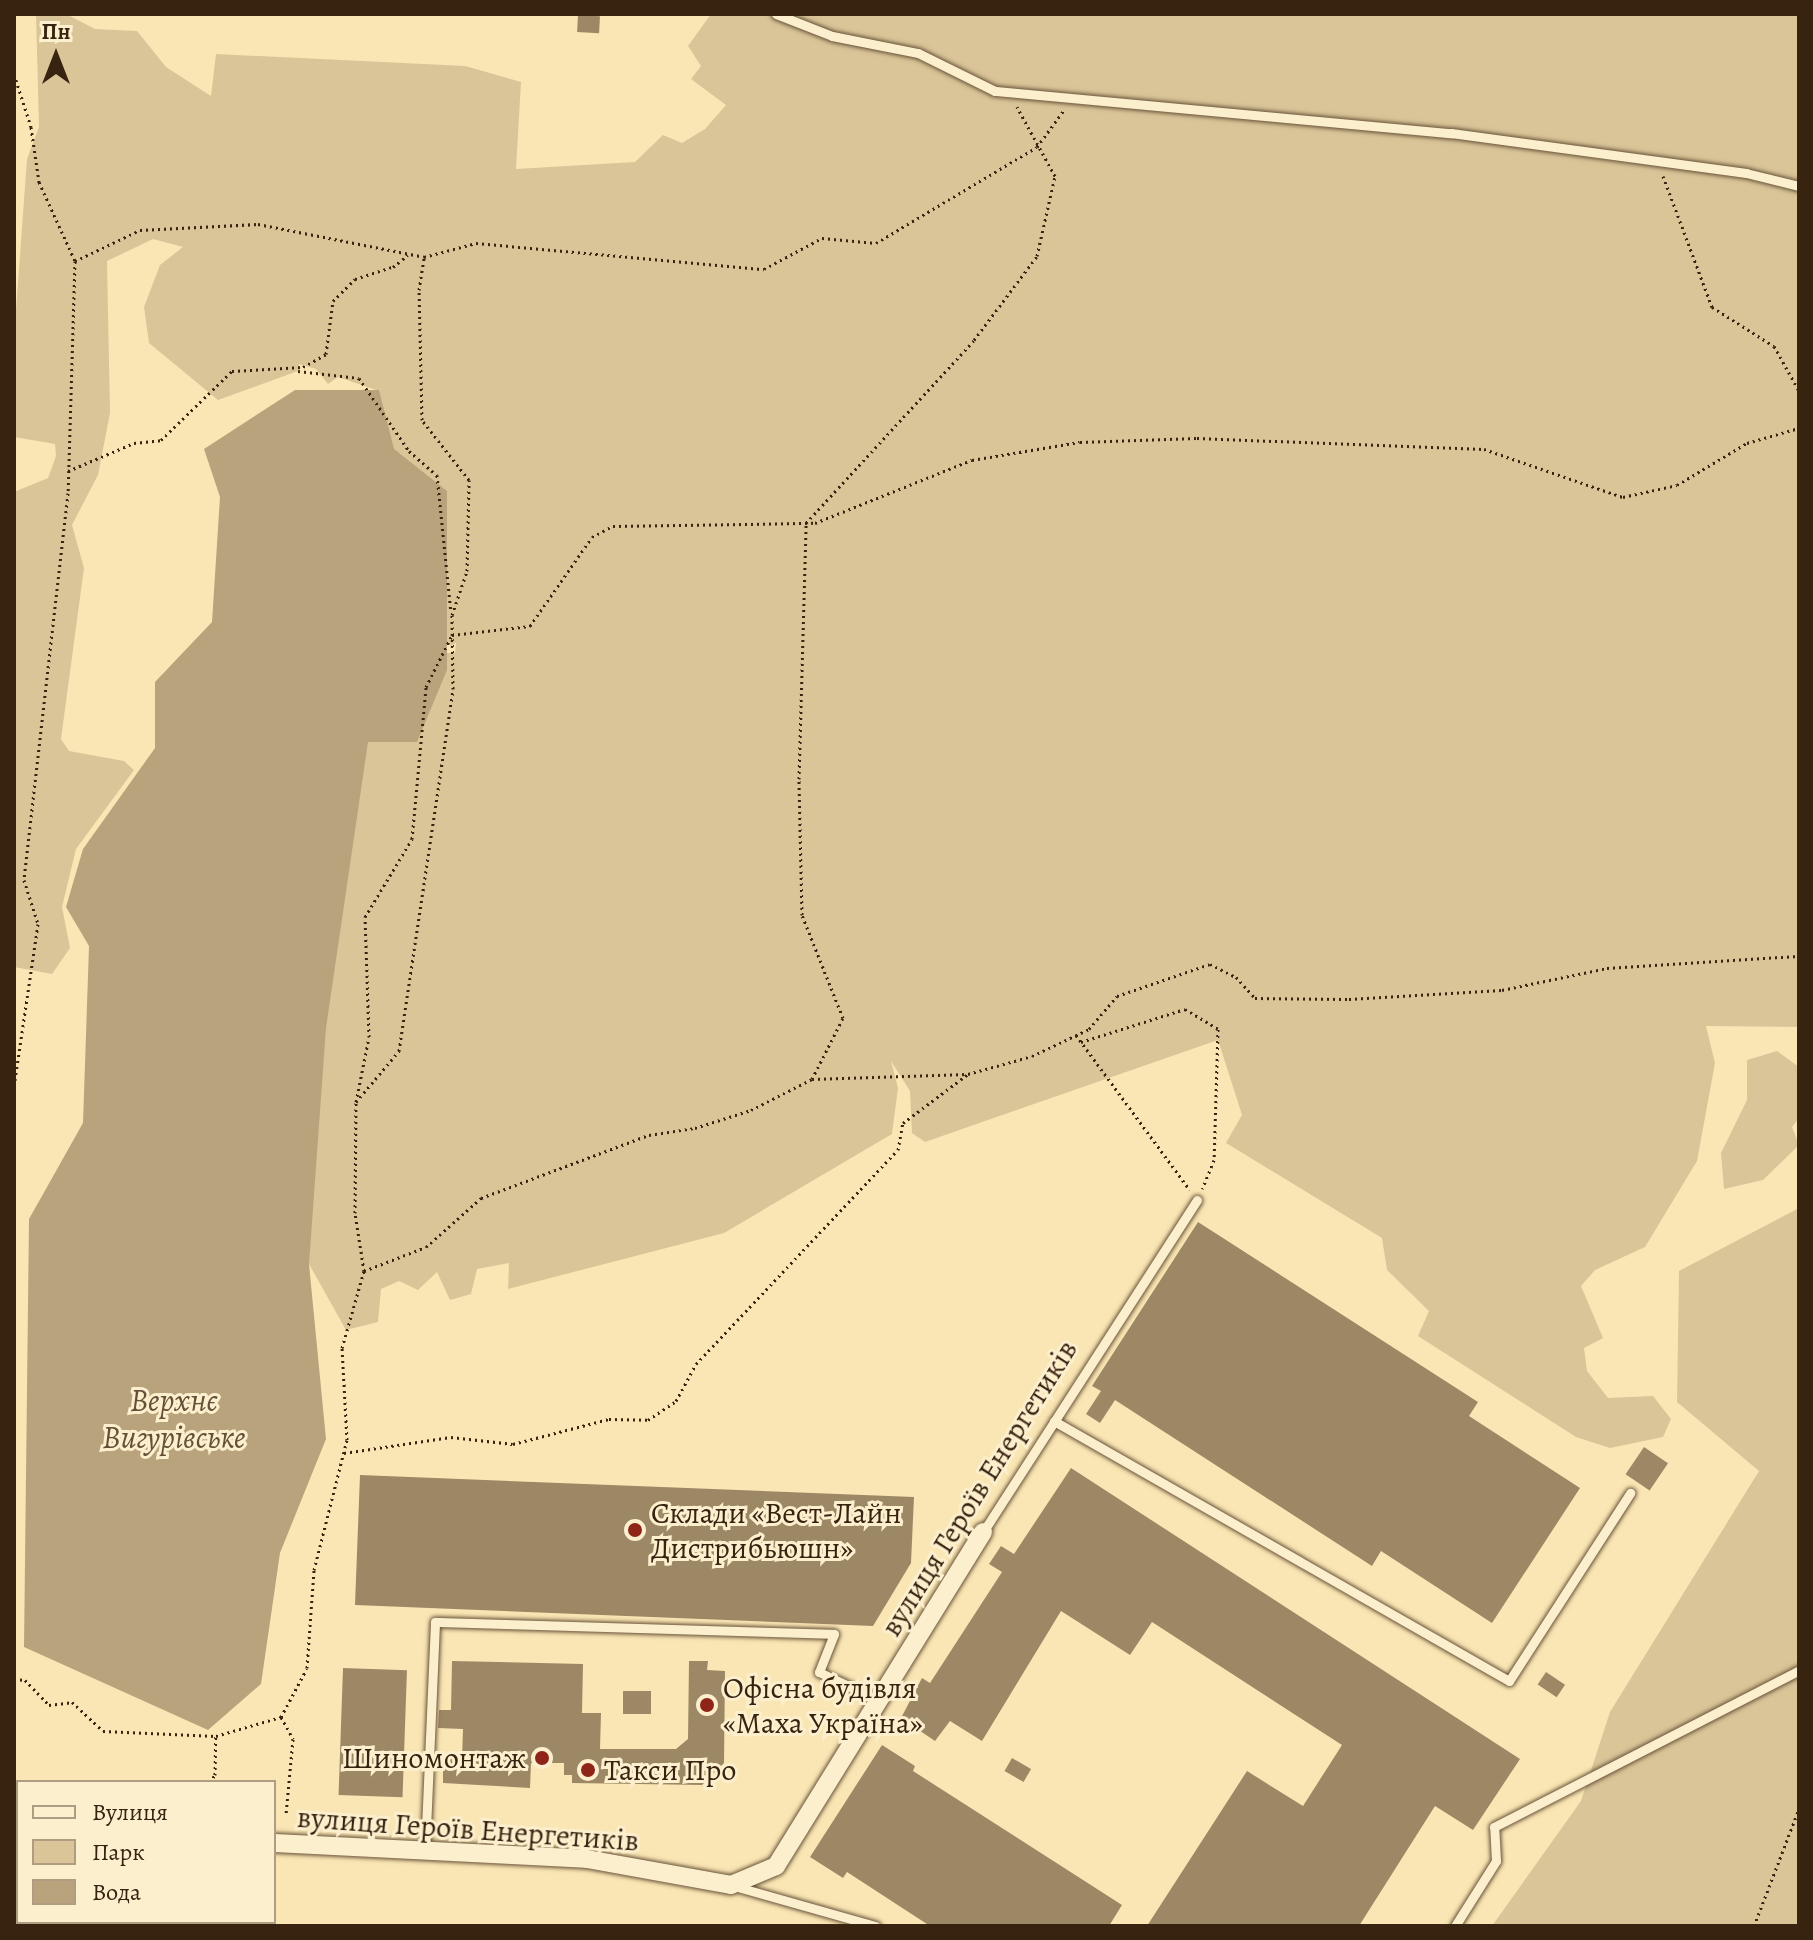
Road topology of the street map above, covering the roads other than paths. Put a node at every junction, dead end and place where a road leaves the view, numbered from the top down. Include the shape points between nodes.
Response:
1 (776, 14) edge
2 (1799, 186) edge
3 (1197, 1200) road end
4 (1054, 1421) junction
5 (1630, 1493) dead end
6 (983, 1532) joint
7 (1799, 1670) edge
8 (878, 1700) junction
9 (276, 1843) edge
10 (425, 1852) junction
11 (731, 1885) junction
12 (875, 1926) edge
13 (1455, 1926) edge

1 - 2 lane via 832,36 918,53 995,91 1451,133
3 - 4 lane, вулиця Героїв Енергетиків
4 - 5 lane via 1509,1681
4 - 6 lane, вулиця Героїв Енергетиків
6 - 8 street, вулиця Героїв Енергетиків
7 - 13 lane via 1494,1827 1496,1861
8 - 10 lane via 819,1672 834,1634 435,1622
8 - 11 street, вулиця Героїв Енергетиків via 776,1866
9 - 10 street, вулиця Героїв Енергетиків
10 - 11 street, вулиця Героїв Енергетиків via 587,1859
11 - 12 lane

